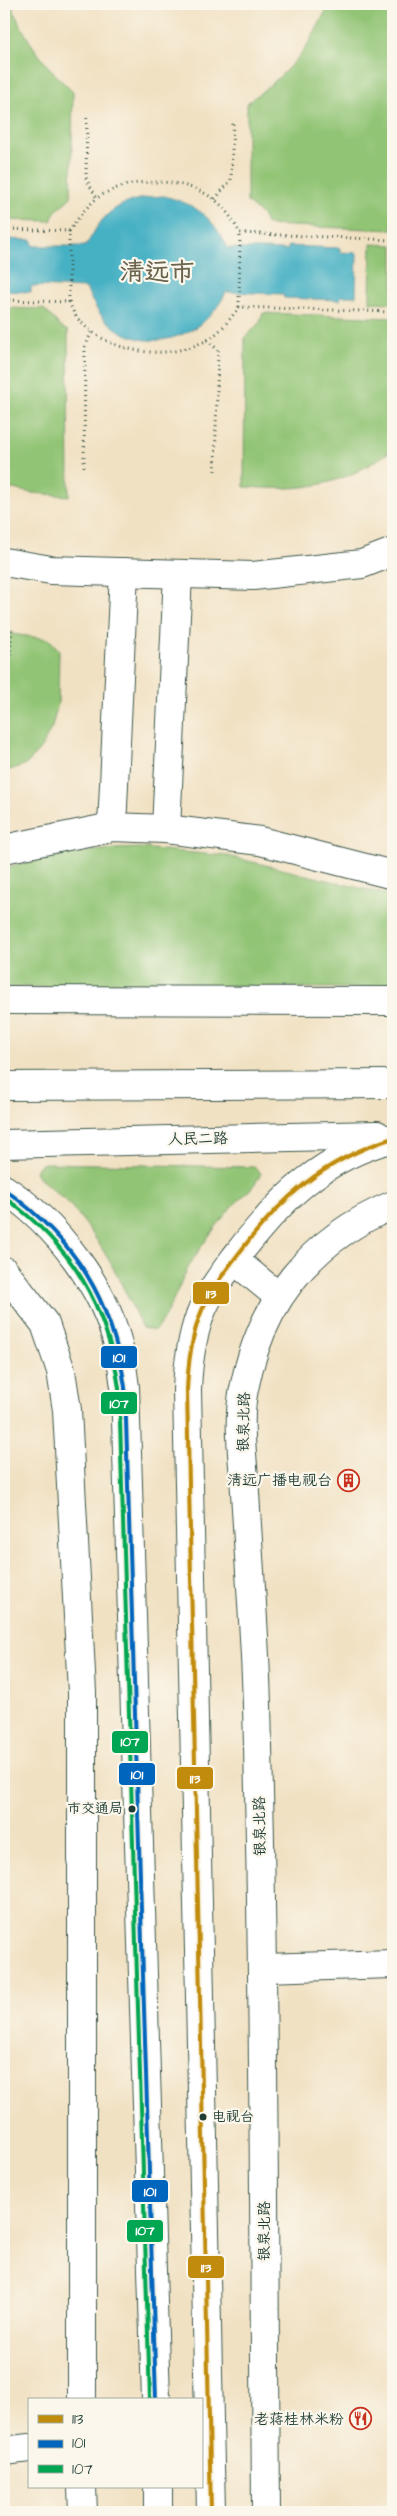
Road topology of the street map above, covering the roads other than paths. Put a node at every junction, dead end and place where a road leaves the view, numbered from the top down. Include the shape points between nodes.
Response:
1 (393, 552) edge
2 (4, 562) edge
3 (124, 572) junction
4 (178, 574) junction
5 (112, 827) junction
6 (166, 829) junction
7 (4, 849) edge
8 (393, 875) edge
9 (4, 1000) edge
10 (393, 1001) edge
11 (393, 1084) edge
12 (4, 1086) edge
13 (393, 1136) edge
14 (4, 1144) edge
15 (4, 1190) edge
16 (393, 1205) edge
17 (234, 1260) junction
18 (4, 1271) edge
19 (278, 1296) junction
20 (393, 1964) edge
21 (263, 1968) junction
22 (82, 2398) edge
23 (156, 2398) edge
24 (28, 2448) edge
25 (4, 2451) edge
26 (82, 2488) edge
27 (158, 2488) edge
28 (82, 2512) edge
29 (158, 2512) edge
30 (211, 2512) edge
31 (266, 2512) edge

1 - 4 main road via 362,564 312,571 254,576
2 - 3 main road via 51,570
3 - 4 main road
3 - 5 main road
4 - 6 main road
5 - 6 main road
5 - 7 main road
6 - 8 main road via 260,841
9 - 10 main road
11 - 12 main road
13 - 14 main road, 人民二路
13 - 17 main road via 352,1151 325,1167 291,1194
15 - 23 main road via 42,1219 86,1272 119,1347 125,1387
16 - 19 main road, 银泉北路 via 358,1220 325,1244
17 - 19 main road
17 - 30 main road via 215,1285 200,1314 189,1350 187,1390
18 - 22 main road via 45,1324 61,1371 67,1410 82,1692
19 - 21 main road, 银泉北路 via 262,1327 243,1390 242,1418 256,1685
20 - 21 main road
21 - 31 main road, 银泉北路
24 - 25 main road
26 - 28 main road
27 - 29 main road

